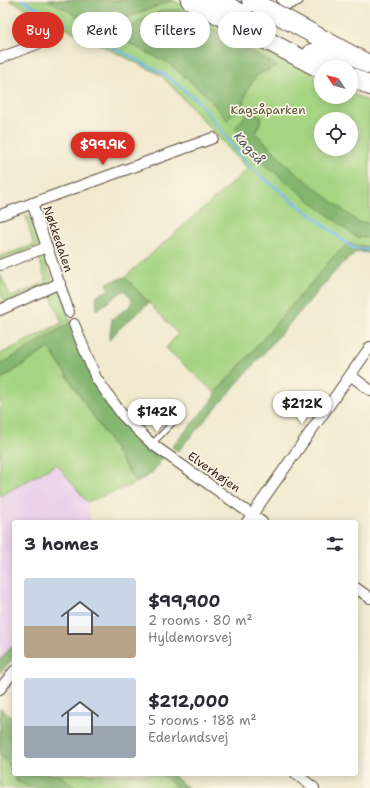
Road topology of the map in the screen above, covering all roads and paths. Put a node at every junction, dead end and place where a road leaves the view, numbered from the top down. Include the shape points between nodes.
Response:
1 (190, 0) edge
2 (217, 0) edge
3 (251, 0) edge
4 (282, 0) edge
5 (298, 0) edge
6 (26, 48) edge
7 (0, 58) edge
8 (324, 60) edge
9 (314, 65) edge
10 (370, 66) edge
11 (358, 80) edge
12 (358, 86) edge
13 (370, 86) edge
14 (370, 90) edge
15 (213, 138) dead end
16 (32, 203) junction
17 (0, 215) edge
18 (47, 247) junction
19 (0, 265) edge
20 (60, 283) junction
21 (0, 310) edge
22 (69, 312) dead end
23 (74, 324) dead end
24 (370, 347) edge
25 (350, 376) junction
26 (370, 390) edge
27 (181, 414) dead end
28 (152, 444) junction
29 (249, 518) edge
30 (358, 589) edge
31 (370, 598) edge
32 (12, 674) edge
33 (0, 689) edge
34 (299, 776) edge
35 (314, 788) edge

1 - 9 highway
2 - 8 highway
3 - 10 highway
4 - 5 street via 289,4
6 - 7 street
11 - 13 highway
12 - 14 highway
15 - 16 street
16 - 17 street
16 - 18 street, Nøkkedalen
18 - 19 street
18 - 20 street, Nøkkedalen
20 - 21 street, Nøkkedalen
20 - 22 street, Nøkkedalen
23 - 28 street, Elverhøjen via 98,381 123,416
24 - 25 street
25 - 26 street
25 - 29 street
27 - 28 lane
28 - 29 street, Elverhøjen
30 - 31 street
32 - 33 street
34 - 35 street

